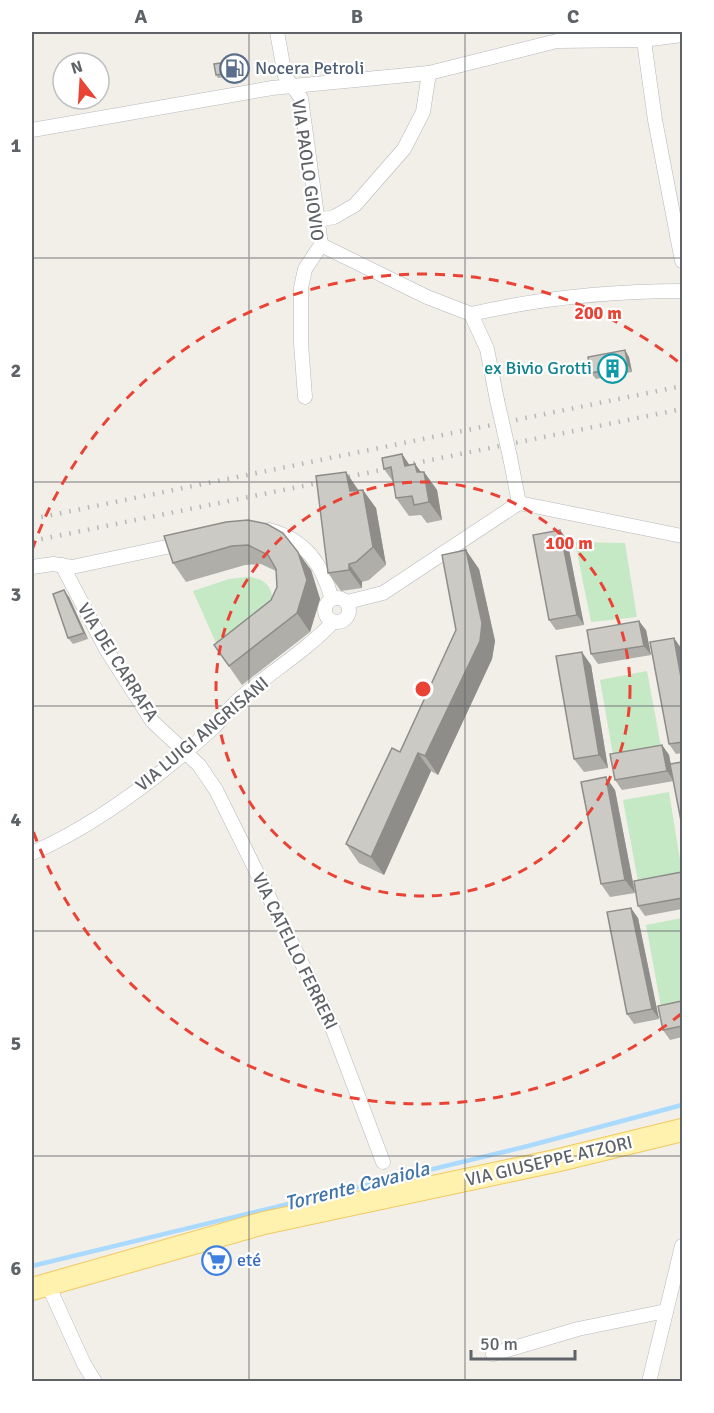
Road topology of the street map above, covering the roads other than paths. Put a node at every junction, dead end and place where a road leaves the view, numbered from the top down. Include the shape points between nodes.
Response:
1 (277, 32) edge
2 (682, 35) edge
3 (643, 36) edge
4 (429, 73) junction
5 (291, 87) junction
6 (32, 130) edge
7 (318, 220) junction
8 (321, 245) junction
9 (682, 261) edge
10 (682, 291) edge
11 (471, 314) junction
12 (305, 397) dead end
13 (519, 503) junction
14 (254, 529) edge
15 (682, 536) edge
16 (203, 538) edge
17 (62, 565) junction
18 (32, 567) edge
19 (383, 593) junction
20 (332, 599) junction
21 (347, 602) junction
22 (347, 618) junction
23 (333, 622) junction
24 (184, 752) junction
25 (32, 853) edge
26 (682, 1130) edge
27 (383, 1162) dead end
28 (682, 1246) edge
29 (40, 1287) edge
30 (666, 1311) junction
31 (493, 1354) dead end
32 (95, 1382) edge
33 (649, 1382) edge

1 - 5 street, VIA PAOLO GIOVIO via 285,76
2 - 3 street
3 - 4 street via 557,41
3 - 9 street
4 - 5 street
4 - 7 street via 423,112 404,149 355,205 334,217
5 - 6 street
5 - 7 street, VIA PAOLO GIOVIO via 301,98
7 - 8 street, VIA PAOLO GIOVIO
8 - 11 street
8 - 12 street, VIA PAOLO GIOVIO via 306,269 301,288
10 - 11 street via 609,292 519,303
11 - 13 street, bridge via 486,349
13 - 15 street
13 - 19 street
14 - 20 street via 283,534 302,544 324,574
16 - 17 street via 72,567
17 - 18 street
17 - 24 street, VIA DEI CARRAFA via 106,649 152,721
19 - 21 street
19 - 22 street
20 - 21 street
20 - 23 street via 325,613
21 - 22 street
22 - 23 street
23 - 24 street, VIA LUIGI ANGRISANI via 314,642 237,701
24 - 25 street, VIA LUIGI ANGRISANI via 88,825
24 - 27 street, VIA CATELLO FERRERI via 199,765 216,790 327,1014
26 - 29 main road, VIA GIUSEPPE ATZORI via 264,1223
28 - 30 street
29 - 32 street
30 - 31 street via 578,1329
30 - 33 street

